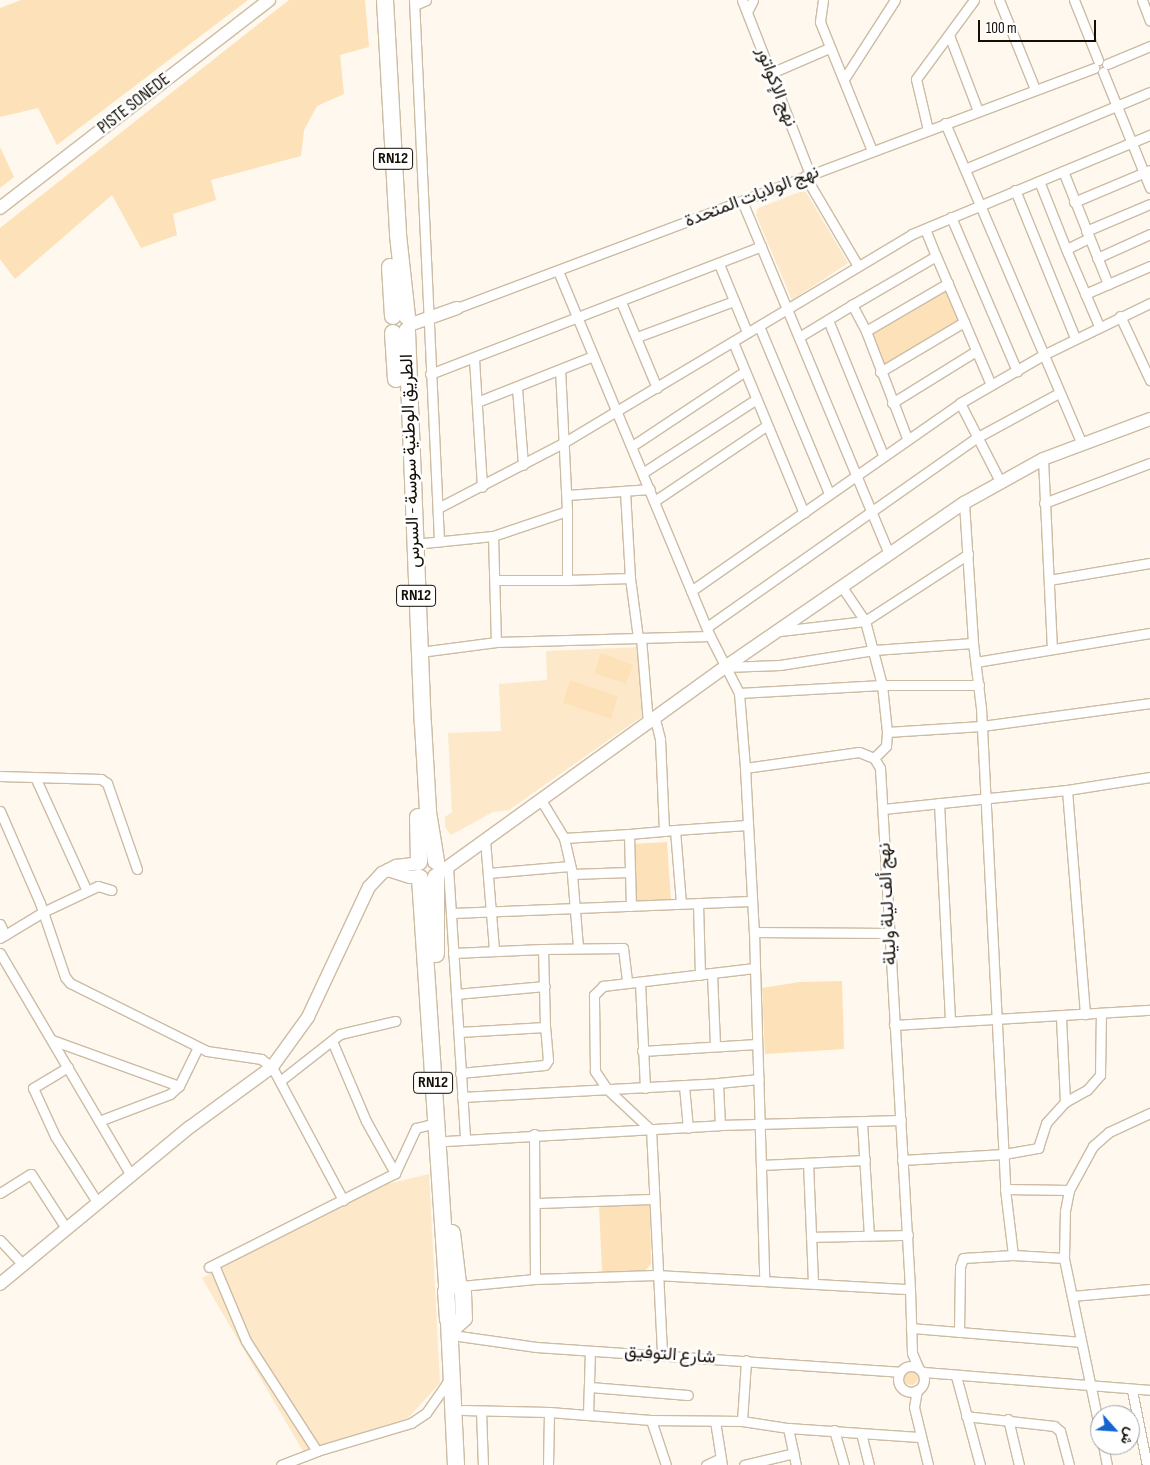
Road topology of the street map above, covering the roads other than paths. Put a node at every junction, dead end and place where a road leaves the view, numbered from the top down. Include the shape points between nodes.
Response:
1 (269, 0) edge
2 (376, 0) edge
3 (385, 0) edge
4 (426, 0) edge
5 (742, 0) edge
6 (753, 0) edge
7 (823, 0) edge
8 (896, 0) edge
9 (974, 0) edge
10 (1000, 0) edge
11 (1074, 0) edge
12 (1142, 0) edge
13 (414, 2) edge
14 (747, 12) junction
15 (1150, 21) edge
16 (949, 35) junction
17 (1150, 46) edge
18 (829, 48) junction
19 (1101, 66) junction
20 (770, 73) junction
21 (844, 79) junction
22 (1035, 89) junction
23 (1150, 92) edge
24 (1117, 106) junction
25 (978, 111) junction
26 (945, 123) junction
27 (928, 130) junction
28 (1150, 135) edge
29 (1132, 143) junction
30 (872, 151) junction
31 (965, 169) junction
32 (1063, 171) junction
33 (1147, 171) edge
34 (807, 175) junction
35 (1039, 181) junction
36 (1150, 188) edge
37 (1014, 190) junction
38 (742, 201) junction
39 (1074, 202) junction
40 (980, 204) junction
41 (1150, 204) edge
42 (0, 208) edge
43 (951, 217) junction
44 (925, 229) junction
45 (1088, 234) junction
46 (1150, 234) edge
47 (761, 246) junction
48 (1066, 249) junction
49 (936, 256) junction
50 (1097, 258) junction
51 (719, 264) junction
52 (858, 266) junction
53 (1150, 266) edge
54 (558, 271) junction
55 (948, 283) junction
56 (1108, 284) junction
57 (1085, 294) junction
58 (734, 301) junction
59 (620, 302) junction
60 (1150, 303) edge
61 (852, 305) junction
62 (457, 308) joint
63 (786, 309) junction
64 (1120, 316) junction
65 (428, 319) junction
66 (578, 319) junction
67 (828, 320) junction
68 (964, 322) junction
69 (402, 325) junction
70 (760, 326) junction
71 (1098, 326) junction
72 (866, 331) junction
73 (748, 332) junction
74 (637, 337) junction
75 (799, 337) junction
76 (1075, 338) junction
77 (733, 342) junction
78 (976, 351) junction
79 (1043, 355) junction
80 (593, 356) junction
81 (474, 359) junction
82 (560, 370) junction
83 (1017, 371) junction
84 (744, 372) junction
85 (880, 372) junction
86 (430, 374) junction
87 (1150, 380) edge
88 (991, 385) junction
89 (517, 388) junction
90 (657, 388) junction
91 (1059, 393) junction
92 (754, 400) junction
93 (477, 402) junction
94 (892, 403) junction
95 (960, 403) junction
96 (617, 412) junction
97 (1150, 419) edge
98 (766, 426) junction
99 (907, 438) junction
100 (976, 438) junction
101 (1081, 442) junction
102 (563, 443) junction
103 (632, 446) junction
104 (883, 455) junction
105 (1043, 459) junction
106 (1150, 463) edge
107 (522, 465) junction
108 (644, 472) junction
109 (857, 472) junction
110 (1000, 480) junction
111 (482, 487) junction
112 (650, 488) junction
113 (624, 491) junction
114 (829, 493) junction
115 (567, 495) junction
116 (656, 500) junction
117 (964, 503) junction
118 (1044, 503) junction
119 (438, 508) junction
120 (567, 511) junction
121 (804, 513) junction
122 (872, 513) junction
123 (493, 536) junction
124 (439, 540) junction
125 (414, 544) junction
126 (888, 552) junction
127 (968, 554) junction
128 (1150, 563) edge
129 (630, 578) junction
130 (495, 580) junction
131 (567, 580) junction
132 (1049, 580) junction
133 (842, 587) junction
134 (691, 591) junction
135 (865, 621) junction
136 (709, 631) junction
137 (780, 631) junction
138 (1150, 633) edge
139 (640, 638) junction
140 (496, 642) junction
141 (973, 643) junction
142 (1052, 648) junction
143 (874, 650) junction
144 (420, 652) junction
145 (976, 662) junction
146 (725, 667) junction
147 (882, 685) junction
148 (979, 685) junction
149 (739, 693) junction
150 (1150, 703) edge
151 (652, 722) junction
152 (982, 726) junction
153 (886, 732) junction
154 (874, 758) junction
155 (745, 768) junction
156 (0, 776) edge
157 (35, 777) junction
158 (1150, 777) edge
159 (1150, 781) edge
160 (1067, 790) junction
161 (984, 798) junction
162 (541, 800) junction
163 (939, 803) junction
164 (882, 809) junction
165 (0, 811) edge
166 (747, 825) junction
167 (675, 830) junction
168 (664, 831) junction
169 (629, 834) junction
170 (564, 838) junction
171 (485, 840) junction
172 (137, 868) dead end
173 (430, 869) junction
174 (571, 870) junction
175 (629, 872) junction
176 (488, 873) junction
177 (111, 890) dead end
178 (87, 891) junction
179 (752, 901) junction
180 (681, 903) junction
181 (698, 903) junction
182 (630, 906) junction
183 (574, 908) junction
184 (43, 912) junction
185 (490, 912) junction
186 (451, 913) junction
187 (0, 924) edge
188 (754, 932) junction
189 (889, 933) junction
190 (3, 936) edge
191 (578, 947) junction
192 (543, 949) junction
193 (494, 950) junction
194 (0, 953) edge
195 (454, 953) junction
196 (754, 968) junction
197 (712, 973) junction
198 (700, 974) junction
199 (640, 982) junction
200 (627, 983) junction
201 (545, 986) junction
202 (456, 994) junction
203 (1150, 1010) edge
204 (1101, 1013) junction
205 (1085, 1014) junction
206 (1061, 1016) junction
207 (998, 1019) junction
208 (395, 1021) dead end
209 (950, 1021) junction
210 (894, 1024) junction
211 (545, 1028) junction
212 (459, 1032) junction
213 (52, 1040) junction
214 (332, 1041) junction
215 (757, 1044) junction
216 (715, 1046) junction
217 (198, 1047) junction
218 (642, 1051) junction
219 (68, 1067) junction
220 (272, 1067) junction
221 (460, 1073) junction
222 (759, 1080) junction
223 (280, 1081) junction
224 (718, 1083) junction
225 (179, 1086) junction
226 (684, 1086) junction
227 (645, 1088) junction
228 (607, 1089) junction
229 (462, 1097) junction
230 (1065, 1102) junction
231 (1150, 1113) edge
232 (901, 1120) junction
233 (100, 1121) junction
234 (862, 1122) junction
235 (436, 1123) junction
236 (720, 1125) junction
237 (761, 1125) junction
238 (688, 1128) junction
239 (651, 1130) junction
240 (534, 1134) junction
241 (465, 1139) junction
242 (446, 1141) junction
243 (1004, 1154) junction
244 (865, 1160) junction
245 (902, 1160) junction
246 (808, 1163) junction
247 (761, 1165) junction
248 (395, 1174) junction
249 (131, 1175) junction
250 (1005, 1189) junction
251 (1069, 1190) junction
252 (0, 1193) edge
253 (653, 1199) junction
254 (343, 1200) junction
255 (97, 1202) junction
256 (536, 1203) junction
257 (66, 1228) junction
258 (869, 1235) junction
259 (908, 1235) junction
260 (811, 1237) junction
261 (0, 1240) edge
262 (1013, 1255) junction
263 (1064, 1258) junction
264 (22, 1264) junction
265 (656, 1275) junction
266 (535, 1278) junction
267 (764, 1278) junction
268 (813, 1282) junction
269 (0, 1284) edge
270 (455, 1286) junction
271 (910, 1289) junction
272 (1150, 1289) edge
273 (1072, 1296) junction
274 (456, 1328) junction
275 (910, 1328) junction
276 (959, 1332) junction
277 (1080, 1342) junction
278 (590, 1351) junction
279 (662, 1353) junction
280 (912, 1353) junction
281 (746, 1360) junction
282 (881, 1369) junction
283 (902, 1369) junction
284 (920, 1370) junction
285 (938, 1375) junction
286 (956, 1376) junction
287 (452, 1382) junction
288 (1090, 1382) junction
289 (590, 1388) junction
290 (902, 1388) junction
291 (920, 1388) junction
292 (1132, 1390) junction
293 (1150, 1390) edge
294 (688, 1395) dead end
295 (1095, 1405) edge
296 (914, 1407) junction
297 (463, 1410) junction
298 (481, 1412) junction
299 (549, 1412) junction
300 (588, 1414) junction
301 (966, 1416) junction
302 (651, 1420) junction
303 (1008, 1420) junction
304 (715, 1421) junction
305 (742, 1421) junction
306 (788, 1428) junction
307 (834, 1430) junction
308 (861, 1433) junction
309 (919, 1437) junction
310 (317, 1450) junction
311 (794, 1453) junction
312 (720, 1462) edge
313 (281, 1465) edge
314 (456, 1465) edge
315 (465, 1465) edge
316 (483, 1465) edge
317 (548, 1465) edge
318 (666, 1465) edge
319 (706, 1465) edge
320 (744, 1465) edge
321 (796, 1465) edge
322 (844, 1465) edge
323 (869, 1465) edge
324 (928, 1465) edge
325 (980, 1465) edge
326 (1019, 1465) edge
327 (1069, 1465) edge
328 (1147, 1465) edge

1 - 42 street, PISTE SONEDE
2 - 69 highway, الطريق الوطنية سوسة - السرس / RN12
3 - 69 highway, الطريق الوطنية سوسة - السرس / RN12
4 - 13 street
5 - 14 street, نهج الإكواتور
6 - 14 street
7 - 18 street via 820,22
8 - 21 street
9 - 16 street
10 - 22 street
11 - 19 street
12 - 15 street
13 - 65 street
14 - 20 street, نهج الإكواتور
16 - 25 street
16 - 27 street via 916,79
17 - 19 street, نهج الولايات المتحدة
18 - 20 street
18 - 21 street
19 - 22 street, نهج الولايات المتحدة
19 - 24 street
20 - 34 street, نهج الإكواتور
21 - 30 street
22 - 25 street, نهج الولايات المتحدة
23 - 24 street
24 - 29 street
24 - 31 street
25 - 26 street, نهج الولايات المتحدة
26 - 27 street, نهج الولايات المتحدة
26 - 31 street
27 - 30 street, نهج الولايات المتحدة
28 - 29 street
29 - 32 street
29 - 33 street
30 - 34 street, نهج الولايات المتحدة
31 - 40 street
32 - 35 street
32 - 39 street
33 - 36 street
33 - 39 street
34 - 38 street, نهج الولايات المتحدة
34 - 52 street, نهج الإكواتور
35 - 37 street
35 - 48 street
37 - 40 street
37 - 76 street
38 - 47 street
38 - 54 street, نهج الولايات المتحدة
39 - 45 street
40 - 43 street
40 - 79 street
41 - 45 street
43 - 44 street
43 - 83 street
44 - 49 street
44 - 52 street
45 - 48 street
45 - 50 street
46 - 50 street
47 - 51 street
47 - 63 street
48 - 57 street
49 - 55 street
49 - 61 street
50 - 56 street
51 - 58 street
51 - 59 street
52 - 63 street
53 - 56 street
54 - 62 street, نهج الولايات المتحدة
54 - 66 street
55 - 68 street
55 - 72 street
56 - 57 street
57 - 71 street
58 - 73 street
58 - 74 street
59 - 66 street
59 - 74 street
60 - 64 street
61 - 67 street
61 - 72 street
62 - 65 street, نهج الولايات المتحدة
63 - 70 street
63 - 75 street
64 - 71 street
64 - 87 street
65 - 69 street, نهج الولايات المتحدة
65 - 86 street
66 - 80 street
66 - 81 street
67 - 75 street
67 - 104 street
68 - 78 street
68 - 85 street
69 - 125 highway, الطريق الوطنية سوسة - السرس / RN12
69 - 173 highway, الطريق الوطنية سوسة - السرس / RN12
70 - 73 street
70 - 114 street
71 - 76 street
72 - 85 street
73 - 77 street
74 - 90 street
75 - 109 street
76 - 79 street
77 - 84 street
77 - 90 street
78 - 88 street
78 - 94 street
79 - 83 street
79 - 91 street
80 - 82 street
80 - 96 street
81 - 86 street
81 - 93 street
82 - 89 street
82 - 102 street
83 - 88 street
84 - 92 street
84 - 103 street
85 - 94 street
86 - 119 street
88 - 95 street
89 - 93 street
89 - 107 street
90 - 96 street
91 - 100 street
91 - 101 street
92 - 98 street
92 - 108 street
93 - 111 street
94 - 99 street
95 - 99 street
95 - 100 street
96 - 102 street
96 - 103 street
97 - 101 street
98 - 116 street
98 - 121 street
99 - 104 street
100 - 110 street
100 - 122 street
101 - 105 street
102 - 107 street
102 - 115 street
103 - 108 street
104 - 109 street
105 - 110 street
105 - 118 street
106 - 118 street
107 - 111 street
108 - 112 street
109 - 114 street
109 - 122 street
110 - 117 street
111 - 119 street
112 - 113 street
112 - 116 street
113 - 115 street
113 - 129 street
114 - 121 street
115 - 120 street
116 - 134 street
117 - 126 street
117 - 127 street
118 - 132 street
119 - 124 street
120 - 123 street
120 - 131 street
121 - 134 street
122 - 126 street
122 - 136 street
123 - 124 street
123 - 130 street
124 - 125 street
125 - 144 highway, الطريق الوطنية سوسة - السرس / RN12
126 - 133 street
127 - 135 street
127 - 141 street
128 - 132 street
129 - 131 street
129 - 139 street
130 - 131 street
130 - 140 street
132 - 142 street
133 - 135 street
133 - 137 street
134 - 136 street
135 - 137 street
135 - 143 street
136 - 139 street
136 - 146 street
137 - 146 street
138 - 142 street
139 - 140 street
139 - 151 street
140 - 144 street
141 - 143 street
141 - 145 street
142 - 145 street
143 - 146 street via 780,666
143 - 147 street
144 - 173 highway, الطريق الوطنية سوسة - السرس / RN12
145 - 148 street
146 - 149 street
146 - 151 street
147 - 148 street
147 - 149 street
147 - 153 street
148 - 152 street
149 - 155 street
150 - 152 street
151 - 162 street
151 - 168 street via 660,739
152 - 153 street
152 - 161 street
153 - 154 street via 886,746
154 - 155 street via 858,752
154 - 164 street, نهج ألف ليلة وليلة via 880,768
155 - 166 street
156 - 157 street
157 - 172 street via 91,777 107,783
157 - 178 street
158 - 159 street
158 - 160 street
160 - 161 street
160 - 205 street
161 - 163 street
161 - 207 street
162 - 170 street
162 - 171 street
163 - 164 street
163 - 209 street
164 - 189 street, نهج ألف ليلة وليلة
165 - 184 street
166 - 167 street
166 - 179 street
167 - 168 street
167 - 180 street
168 - 169 street
169 - 170 street
169 - 175 street
170 - 174 street
171 - 173 street via 465,854
171 - 176 street
173 - 186 street
173 - 220 street via 404,863 388,870 369,887 308,1017
173 - 235 highway, الطريق الوطنية سوسة - السرس / RN12
173 - 242 highway, الطريق الوطنية سوسة - السرس / RN12
174 - 175 street
174 - 176 street
174 - 183 street
175 - 182 street
176 - 185 street
177 - 178 street via 98,886
178 - 184 street
179 - 181 street
179 - 188 street
180 - 181 street
180 - 182 street
181 - 198 street
182 - 183 street
183 - 185 street
183 - 191 street
184 - 190 street
184 - 217 street via 65,977 70,983
185 - 186 street
185 - 193 street
186 - 195 street
187 - 190 street
188 - 189 street
188 - 196 street
189 - 210 street, نهج ألف ليلة وليلة
191 - 192 street
191 - 200 street via 624,949
192 - 193 street
192 - 201 street
193 - 195 street
194 - 213 street
195 - 202 street
196 - 197 street
196 - 215 street
197 - 198 street
197 - 216 street
198 - 199 street
199 - 200 street
199 - 218 street
200 - 228 street via 602,986 594,995 595,1070
201 - 202 street
201 - 211 street
202 - 212 street
203 - 204 street
204 - 205 street
204 - 230 street via 1100,1075 1087,1090
205 - 206 street
206 - 207 street
206 - 230 street
207 - 209 street
207 - 243 street
208 - 214 street via 371,1029 350,1029
209 - 210 street
210 - 232 street, نهج ألف ليلة وليلة
211 - 212 street
211 - 221 street via 548,1060 544,1064
212 - 221 street
213 - 219 street
213 - 225 street
214 - 223 street
214 - 248 street via 366,1121
215 - 216 street
215 - 222 street
216 - 218 street
217 - 220 street via 262,1059
217 - 225 street
218 - 227 street
219 - 233 street
219 - 255 street via 33,1088 55,1136
220 - 223 street
220 - 249 street
221 - 229 street
222 - 224 street
222 - 237 street
223 - 254 street
224 - 226 street
224 - 236 street
225 - 233 street via 170,1094
226 - 227 street
226 - 238 street
227 - 228 street
228 - 229 street
228 - 239 street
229 - 241 street
230 - 243 street via 1046,1123 1038,1148
231 - 251 street via 1109,1132 1093,1146
232 - 234 street
232 - 245 street, نهج ألف ليلة وليلة
233 - 249 street
234 - 237 street
234 - 244 street
235 - 248 street via 416,1128
235 - 270 highway, الطريق الوطنية سوسة - السرس / RN12
236 - 237 street
236 - 238 street
237 - 247 street
238 - 239 street
239 - 240 street
239 - 253 street
240 - 241 street
240 - 256 street
241 - 242 street
242 - 270 highway, الطريق الوطنية سوسة - السرس / RN12
243 - 245 street
243 - 250 street
244 - 246 street
244 - 258 street
245 - 259 street, نهج ألف ليلة وليلة
246 - 247 street
246 - 260 street
247 - 267 street
248 - 254 street
249 - 255 street
250 - 251 street
250 - 262 street
251 - 263 street
252 - 257 street via 31,1174
253 - 256 street
253 - 265 street
254 - 310 street via 212,1266 246,1341
255 - 257 street
256 - 266 street
257 - 264 street
258 - 259 street
258 - 260 street
259 - 271 street, نهج ألف ليلة وليلة
260 - 268 street
261 - 264 street
262 - 263 street
262 - 276 street via 961,1260
263 - 273 street
264 - 269 street
265 - 266 street
265 - 267 street
265 - 279 street
266 - 270 street
267 - 268 street
268 - 271 street
270 - 274 highway, RN12
271 - 275 street, نهج ألف ليلة وليلة
272 - 273 street
273 - 277 street
274 - 278 street, شارع التوفيق
274 - 287 highway, RN12
274 - 297 highway, RN12
275 - 276 street
275 - 280 street, نهج ألف ليلة وليلة
276 - 277 street
277 - 288 street
278 - 279 street, شارع التوفيق
278 - 289 street
279 - 281 street, شارع التوفيق
280 - 283 street
280 - 284 street, نهج ألف ليلة وليلة
281 - 282 street, شارع التوفيق
281 - 305 street
282 - 283 street, شارع التوفيق
282 - 290 street
283 - 284 street, شارع التوفيق
283 - 290 street
284 - 285 street
284 - 291 street
285 - 286 street
285 - 291 street
286 - 288 street
286 - 301 street
287 - 310 street via 446,1384 426,1413 410,1423
287 - 314 highway, RN12
288 - 292 street
288 - 295 street
289 - 294 street
289 - 300 street
290 - 291 street
290 - 296 street
291 - 296 street
292 - 293 street
292 - 328 street
296 - 309 street
297 - 298 street
297 - 315 highway, RN12
298 - 299 street
298 - 316 street
299 - 300 street
299 - 317 street
300 - 302 street
301 - 303 street
301 - 325 street
302 - 304 street
302 - 318 street
303 - 326 street
303 - 327 street via 1058,1428
304 - 305 street
304 - 312 street
305 - 306 street
306 - 307 street
306 - 311 street
307 - 308 street
307 - 322 street
308 - 309 street
308 - 323 street
309 - 324 street
310 - 313 street
311 - 320 street
311 - 321 street
312 - 319 street

